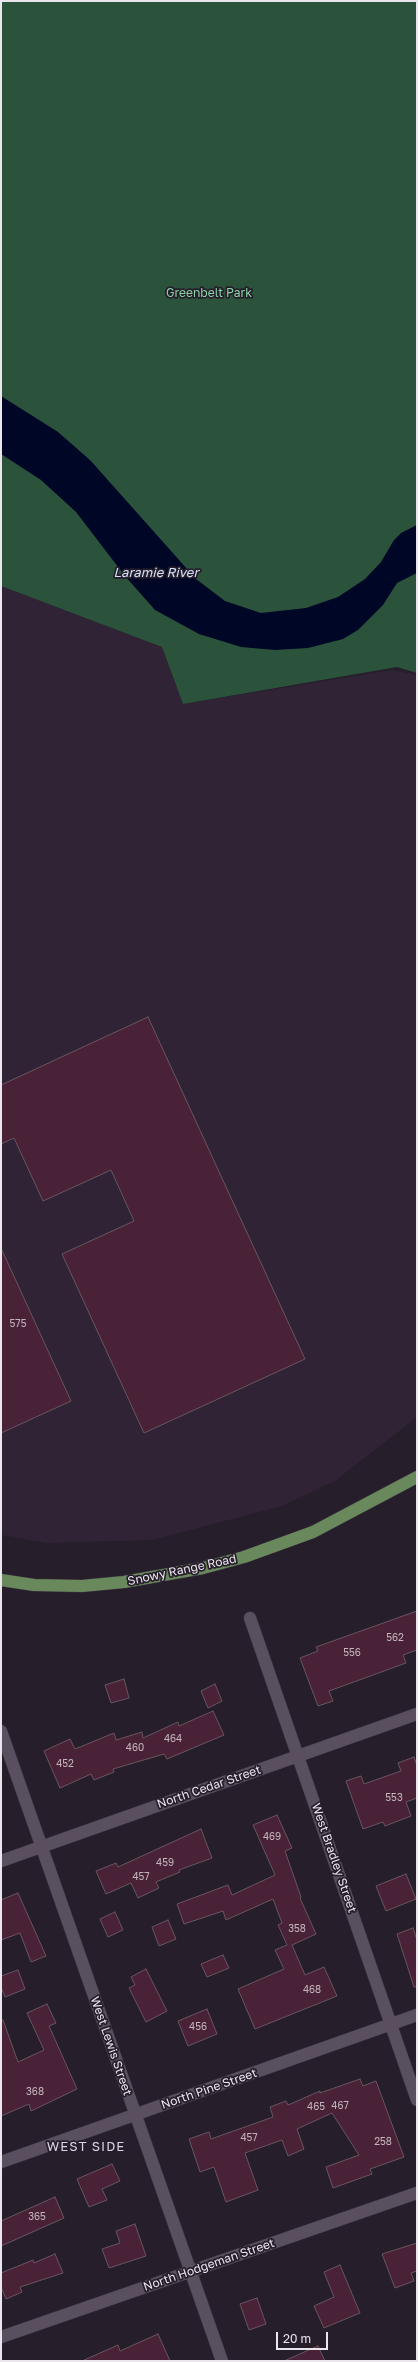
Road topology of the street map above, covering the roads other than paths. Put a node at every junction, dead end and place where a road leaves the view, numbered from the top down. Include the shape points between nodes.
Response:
1 (417, 1477) edge
2 (1, 1580) edge
3 (250, 1618) dead end
4 (417, 1714) edge
5 (1, 1732) edge
6 (298, 1756) junction
7 (42, 1846) junction
8 (1, 1860) edge
9 (417, 2015) edge
10 (391, 2025) junction
11 (417, 2100) edge
12 (135, 2115) junction
13 (1, 2162) edge
14 (417, 2192) edge
15 (190, 2272) junction
16 (1, 2337) edge
17 (222, 2361) edge

1 - 2 main road, Snowy Range Road via 313,1532 244,1557 203,1568 124,1582 82,1586 34,1585
3 - 6 street, West Bradley Street
4 - 6 street, North Cedar Street
5 - 7 street, West Lewis Street
6 - 7 street, North Cedar Street
6 - 10 street, West Bradley Street
7 - 8 street, North Cedar Street
7 - 12 street, West Lewis Street
9 - 10 street, North Pine Street
10 - 11 street, West Bradley Street
10 - 12 street, North Pine Street
12 - 13 street, North Pine Street
12 - 15 street, West Lewis Street
14 - 15 street, North Hodgeman Street
15 - 16 street, North Hodgeman Street
15 - 17 street, West Lewis Street

